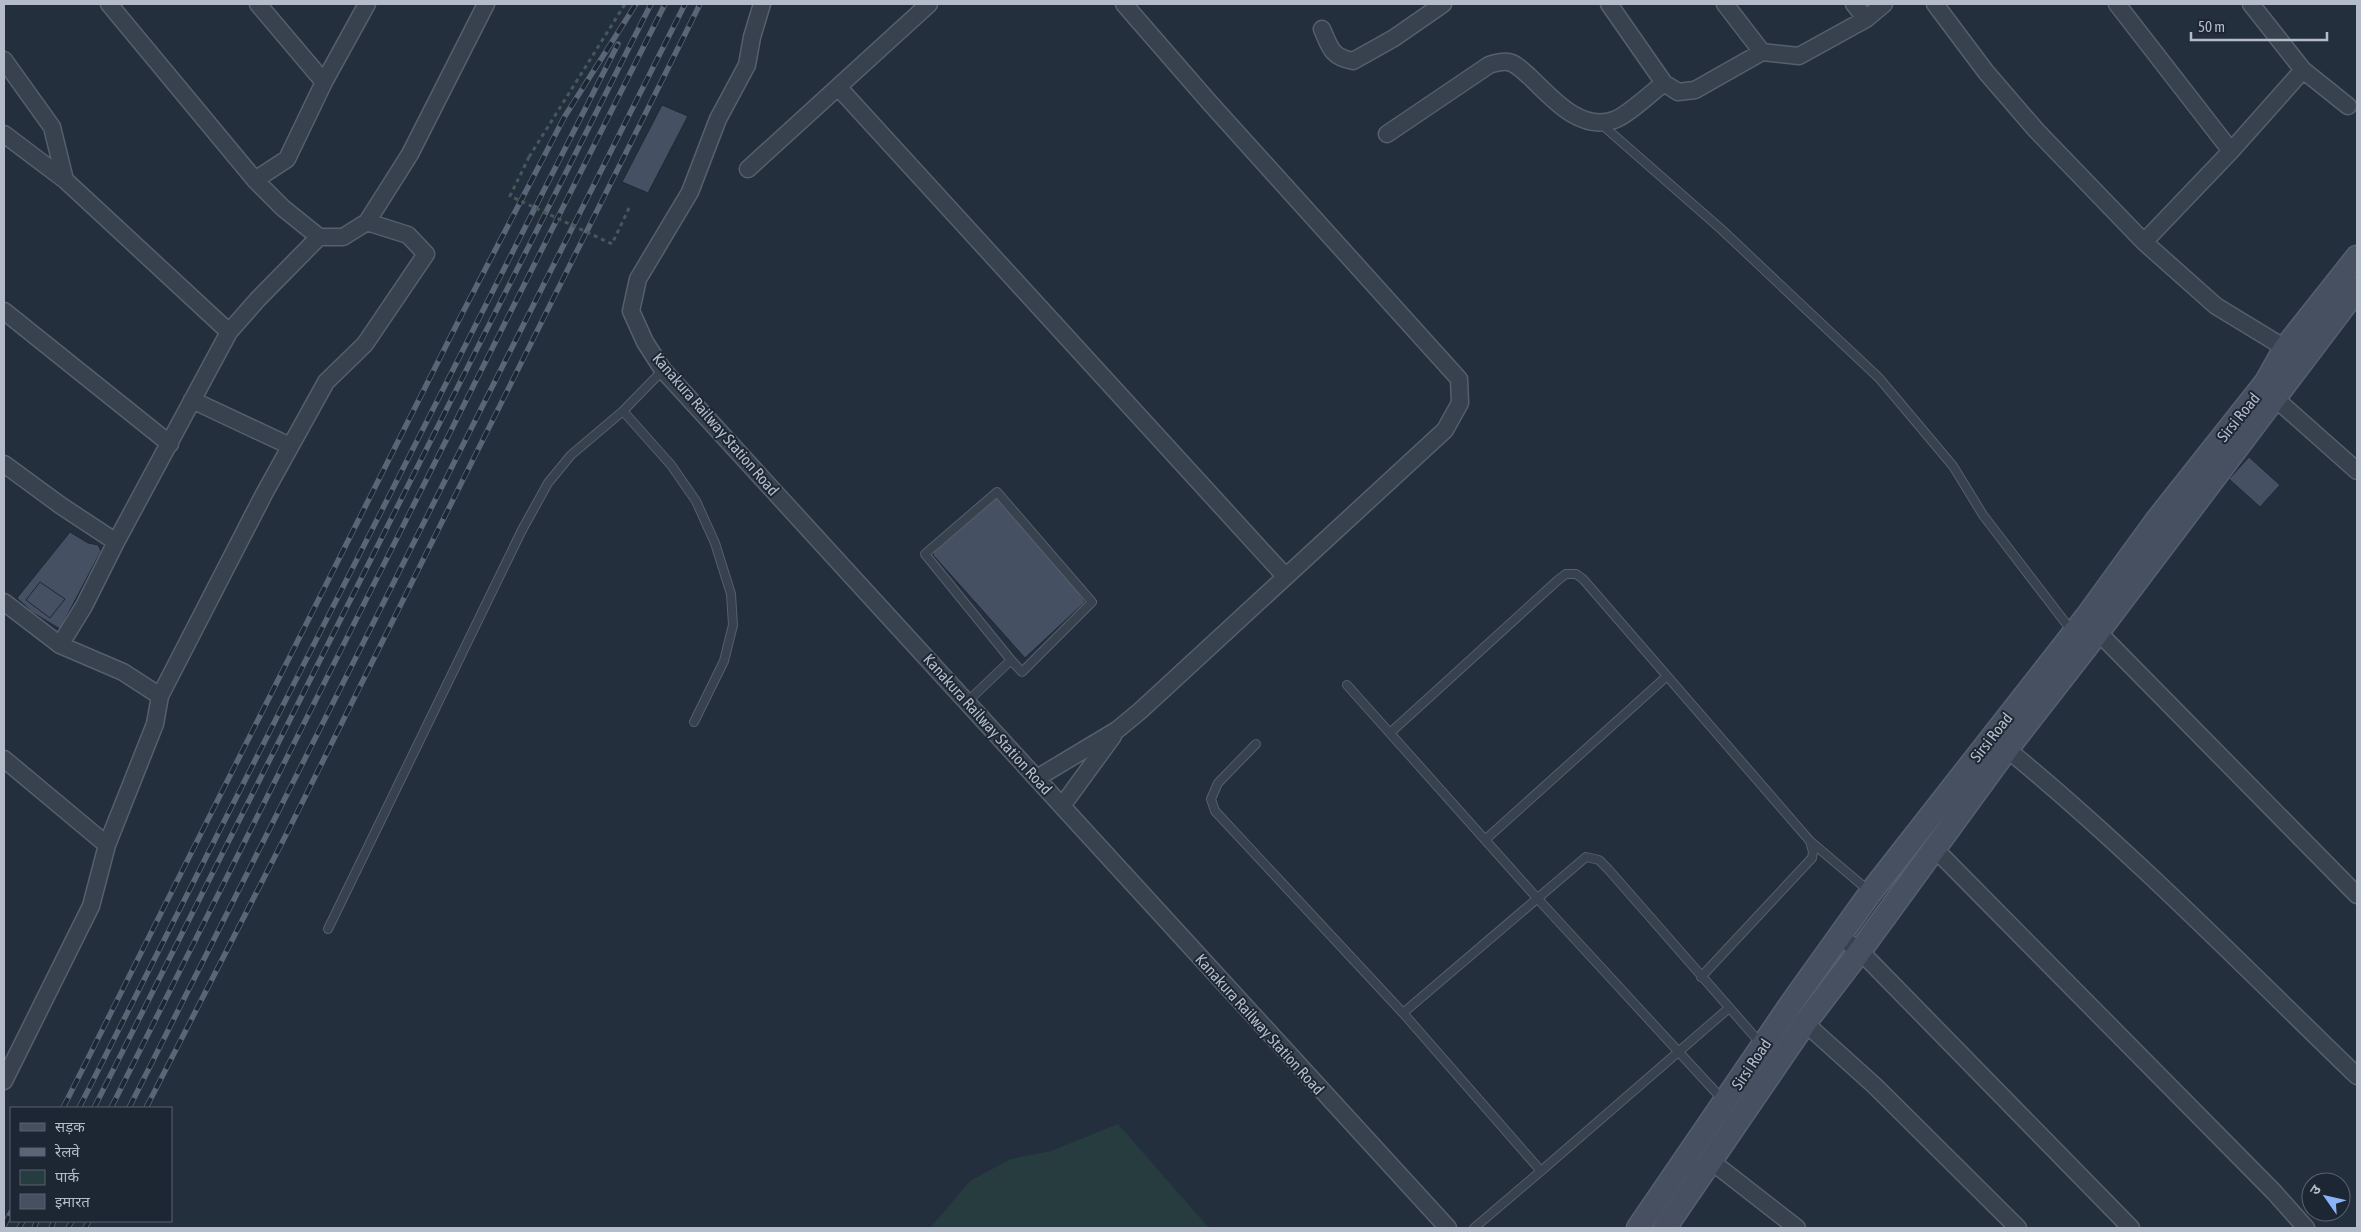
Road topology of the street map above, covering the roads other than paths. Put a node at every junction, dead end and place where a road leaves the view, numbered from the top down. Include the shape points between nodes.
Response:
1 (110, 4) edge
2 (258, 4) edge
3 (367, 4) edge
4 (486, 4) edge
5 (762, 4) edge
6 (929, 4) edge
7 (1124, 4) edge
8 (1443, 4) edge
9 (1609, 4) edge
10 (1725, 4) edge
11 (1854, 4) edge
12 (1884, 4) edge
13 (1935, 4) edge
14 (2117, 4) edge
15 (2251, 4) edge
16 (1866, 19) junction
17 (1322, 29) dead end
18 (1762, 52) junction
19 (4, 60) edge
20 (2303, 70) junction
21 (324, 82) junction
22 (1664, 83) junction
23 (839, 88) junction
24 (2348, 106) dead end
25 (1600, 124) junction
26 (4, 134) edge
27 (1387, 134) dead end
28 (2231, 151) junction
29 (748, 169) dead end
30 (65, 180) junction
31 (255, 180) junction
32 (367, 222) junction
33 (319, 237) junction
34 (2144, 242) junction
35 (2357, 257) edge
36 (2357, 289) edge
37 (4, 311) edge
38 (229, 332) junction
39 (2286, 348) junction
40 (663, 370) junction
41 (2276, 399) junction
42 (192, 400) junction
43 (623, 410) junction
44 (170, 444) junction
45 (290, 446) junction
46 (4, 464) edge
47 (2357, 471) edge
48 (116, 542) junction
49 (1285, 576) junction
50 (4, 602) edge
51 (2098, 632) junction
52 (2074, 633) junction
53 (60, 645) junction
54 (1011, 660) junction
55 (1666, 677) junction
56 (1347, 685) dead end
57 (160, 696) junction
58 (967, 702) junction
59 (694, 722) dead end
60 (1117, 730) junction
61 (1390, 733) junction
62 (1256, 744) dead end
63 (2007, 748) junction
64 (4, 759) edge
65 (1037, 778) junction
66 (1062, 806) junction
67 (1486, 839) junction
68 (1810, 841) junction
69 (107, 845) junction
70 (1934, 848) junction
71 (1871, 892) junction
72 (2357, 895) edge
73 (1537, 898) junction
74 (328, 929) dead end
75 (1840, 936) junction
76 (1860, 951) junction
77 (1702, 977) junction
78 (1729, 1008) junction
79 (1403, 1013) junction
80 (1805, 1023) junction
81 (1763, 1046) junction
82 (1678, 1051) junction
83 (2357, 1076) edge
84 (4, 1080) edge
85 (1725, 1102) junction
86 (1711, 1161) junction
87 (1541, 1170) junction
88 (1448, 1228) edge
89 (1474, 1228) edge
90 (1638, 1228) edge
91 (1665, 1228) edge
92 (1797, 1228) edge
93 (2018, 1228) edge
94 (2131, 1228) edge
95 (2306, 1228) edge

1 - 31 street
2 - 21 street
3 - 21 street
4 - 32 street via 410,154
5 - 40 street, Kanakura Railway Station Road via 747,65 718,119 690,192 638,280 631,311
6 - 23 street
7 - 49 street via 1459,379 1460,403 1446,430
8 - 17 street via 1394,38 1353,61 1341,58 1332,50
9 - 22 street
10 - 18 street
11 - 16 street
12 - 16 street
13 - 34 street via 1986,72 2036,130
14 - 28 street
15 - 20 street
16 - 18 street via 1799,56
18 - 22 street via 1695,90 1678,92
19 - 30 street via 52,127
20 - 24 street
20 - 28 street
21 - 31 street via 287,159
22 - 25 street via 1617,120
23 - 29 street
23 - 49 street
25 - 27 street via 1583,120 1561,107 1519,67 1510,62 1500,62 1489,65
25 - 52 lane via 1721,229 1879,378 1953,466 1983,515
26 - 30 street
28 - 34 street
30 - 38 street
31 - 33 street
32 - 33 street via 343,237
32 - 45 street via 408,235 426,254 365,344 326,382
33 - 38 street
34 - 39 street via 2216,306
35 - 39 main road, Sirsi Road
36 - 41 main road, Sirsi Road
37 - 44 street
38 - 42 street
39 - 52 main road, Sirsi Road via 2266,382
40 - 43 lane
40 - 58 street, Kanakura Railway Station Road
41 - 47 street
41 - 51 main road, Sirsi Road
42 - 44 street
42 - 45 street
43 - 59 lane via 671,465 696,501 715,543 731,594 733,625 724,661
43 - 74 lane via 571,455 548,483 522,530
44 - 48 street
45 - 57 street
46 - 48 street
48 - 53 street
49 - 60 street
50 - 53 street
51 - 63 main road, Sirsi Road
51 - 72 street
52 - 71 main road, Sirsi Road
53 - 57 street via 123,672
54 - 54 lane via 925,554 997,492 1092,602 1022,672
54 - 58 lane
55 - 61 lane via 1582,579 1576,574 1566,574
55 - 67 lane
55 - 68 lane
56 - 61 lane
57 - 69 street via 155,724
58 - 65 street, Kanakura Railway Station Road
60 - 65 street
60 - 66 street
61 - 67 lane
62 - 79 lane via 1218,783 1211,799 1215,811
63 - 70 main road, Sirsi Road
63 - 83 street via 2064,795 2196,918
64 - 69 street
65 - 66 street, Kanakura Railway Station Road
66 - 88 street, Kanakura Railway Station Road
67 - 73 lane
68 - 71 lane
68 - 77 lane via 1812,858
69 - 84 street via 91,906
70 - 76 main road, Sirsi Road
70 - 95 street
71 - 75 main road, Sirsi Road
73 - 77 lane via 1586,856 1599,860
73 - 79 lane
73 - 82 lane
75 - 76 street
75 - 81 main road, Sirsi Road
76 - 80 main road, Sirsi Road
76 - 94 street
77 - 78 lane
78 - 81 lane
78 - 82 lane
79 - 87 lane
80 - 86 main road, Sirsi Road
80 - 93 street via 1875,1086
81 - 85 main road, Sirsi Road
82 - 85 lane
82 - 87 lane
85 - 90 main road, Sirsi Road
86 - 91 main road, Sirsi Road
86 - 92 street
87 - 89 lane

